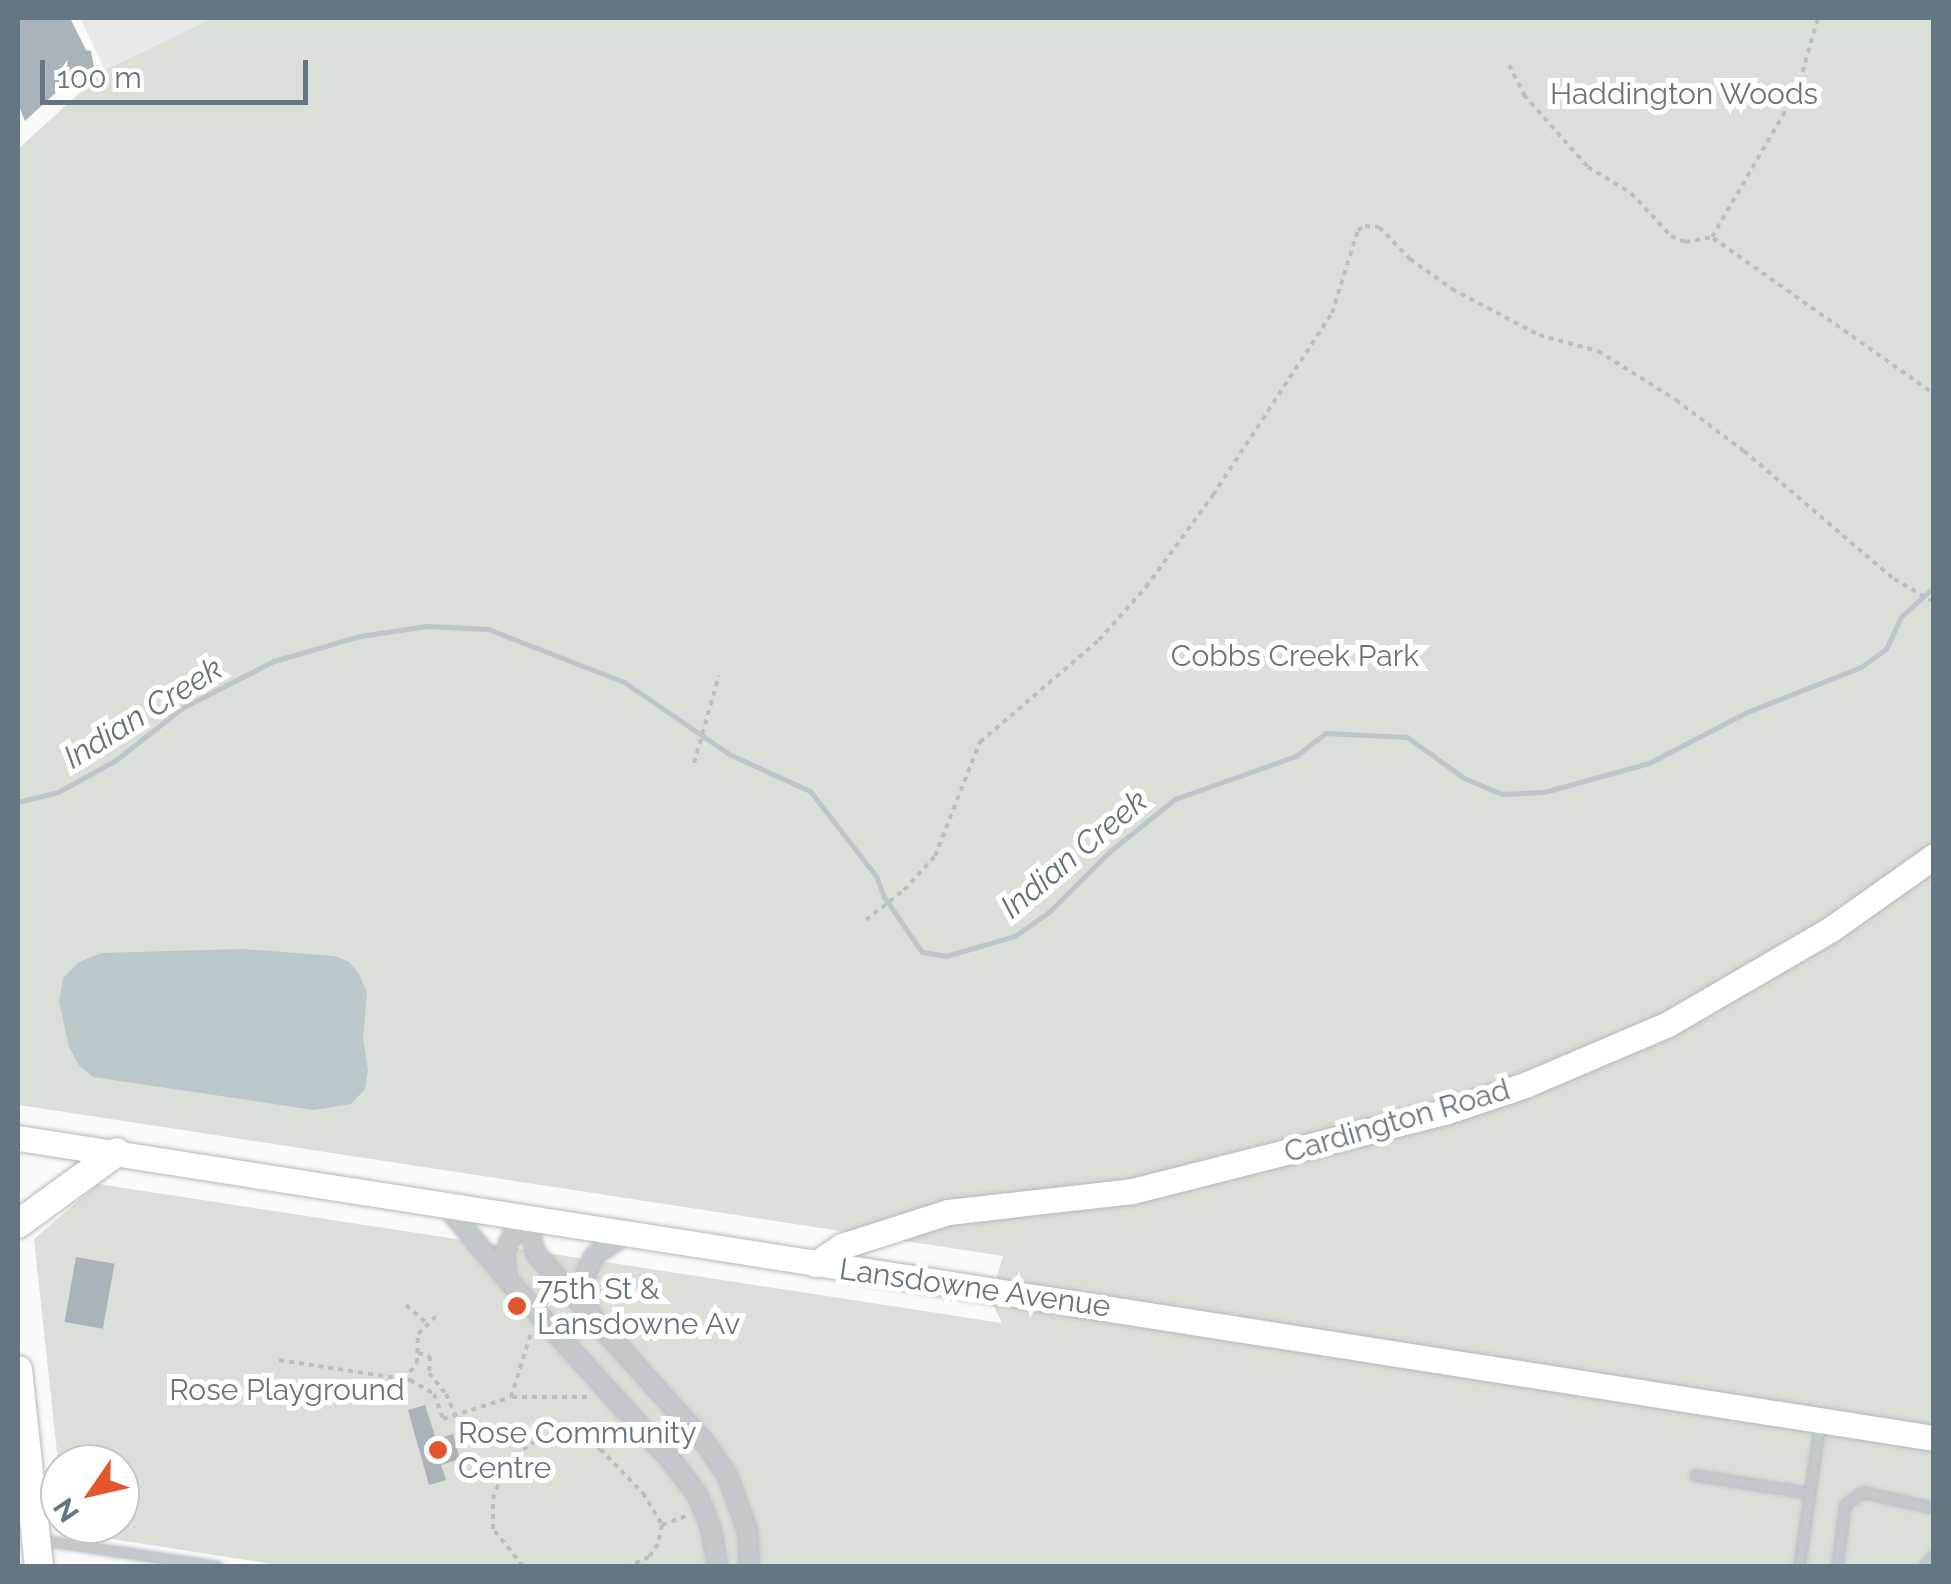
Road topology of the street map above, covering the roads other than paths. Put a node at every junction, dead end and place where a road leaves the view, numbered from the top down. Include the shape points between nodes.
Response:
1 (1934, 856) edge
2 (18, 1138) edge
3 (117, 1152) junction
4 (444, 1203) junction
5 (522, 1215) junction
6 (18, 1224) edge
7 (625, 1234) junction
8 (816, 1264) junction
9 (508, 1280) junction
10 (591, 1318) junction
11 (18, 1370) edge
12 (1820, 1419) junction
13 (1934, 1438) edge
14 (1695, 1475) dead end
15 (1810, 1493) junction
16 (1934, 1508) edge
17 (37, 1552) edge
18 (1934, 1555) edge
19 (217, 1566) edge
20 (718, 1566) edge
21 (748, 1566) edge
22 (1799, 1566) edge
23 (1837, 1566) edge
24 (1924, 1566) edge

1 - 8 main road, Cardington Road via 1831,928 1668,1024 1525,1085 1147,1188 948,1212 842,1246
2 - 3 main road, Lansdowne Avenue
3 - 4 main road, Lansdowne Avenue
3 - 6 main road
4 - 5 main road, Lansdowne Avenue
4 - 9 street
5 - 7 main road, Lansdowne Avenue
5 - 9 street via 504,1254
5 - 10 street via 537,1255
7 - 8 main road, Lansdowne Avenue
7 - 10 street via 594,1256 586,1273
8 - 12 main road, Lansdowne Avenue
9 - 20 street via 674,1464 704,1510
10 - 21 street via 728,1476 748,1532
11 - 17 main road
12 - 13 main road, Lansdowne Avenue
12 - 15 lane
14 - 15 lane
15 - 22 lane
16 - 23 lane via 1863,1492 1845,1504
17 - 19 lane
18 - 24 lane

